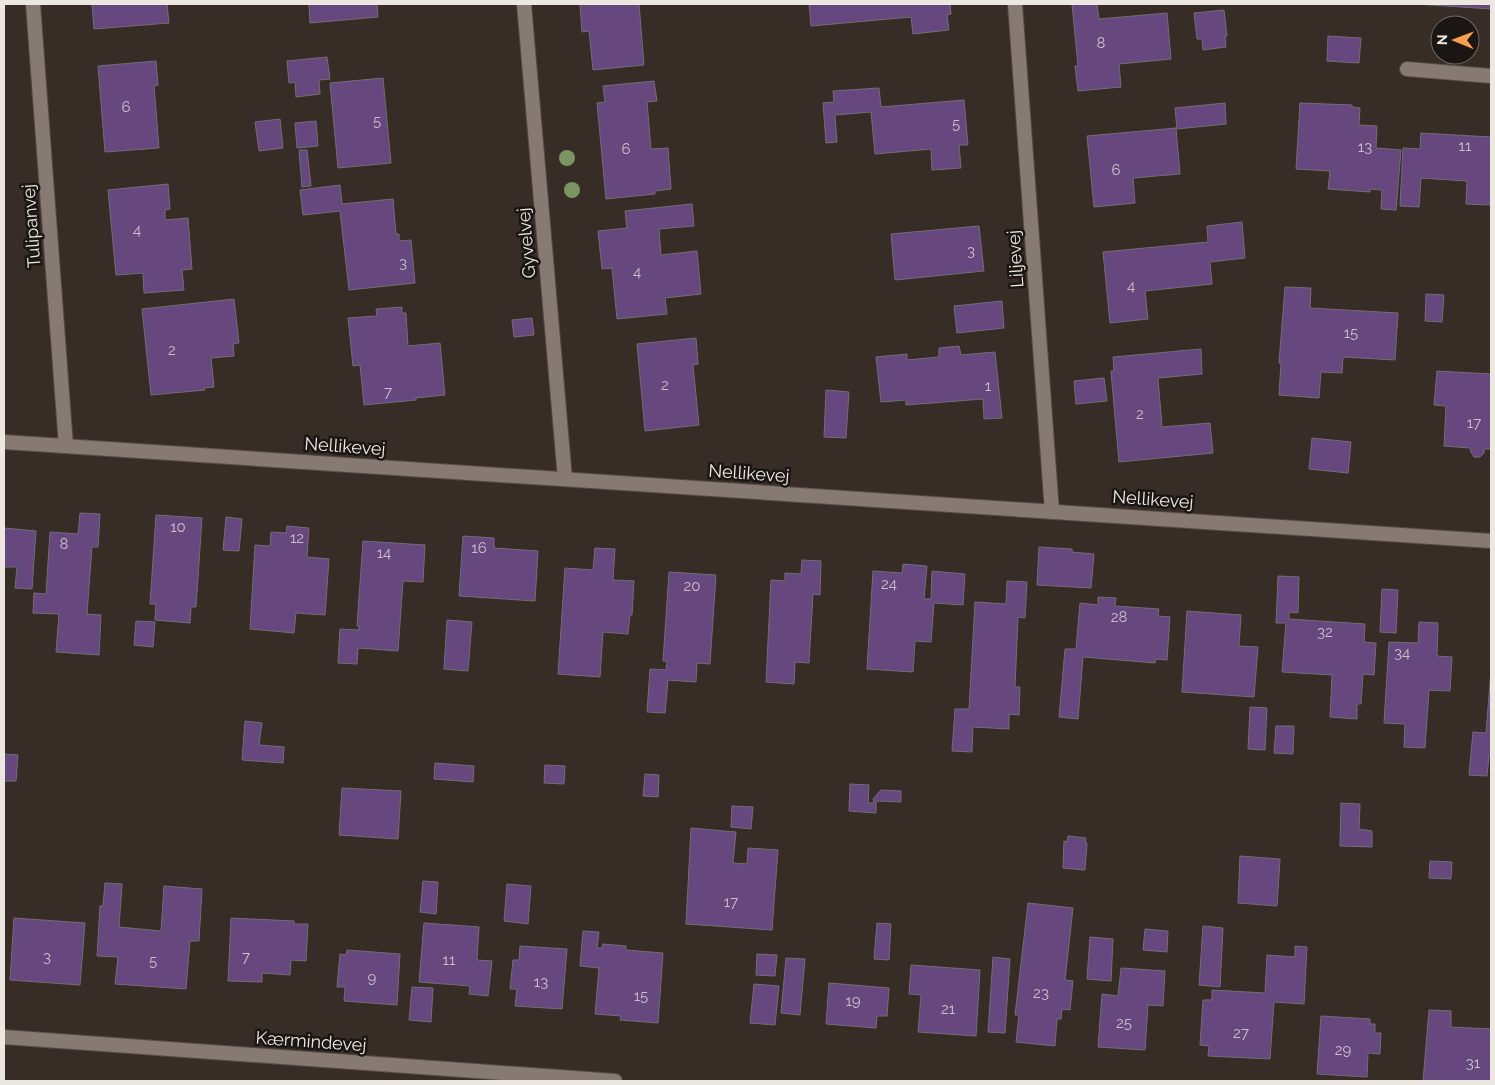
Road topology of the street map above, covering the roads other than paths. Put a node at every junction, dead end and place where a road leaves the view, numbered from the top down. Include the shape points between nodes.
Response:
1 (33, 4) edge
2 (524, 4) edge
3 (1015, 4) edge
4 (1407, 69) dead end
5 (1491, 76) edge
6 (4, 442) edge
7 (66, 446) junction
8 (564, 479) junction
9 (1052, 512) junction
10 (1491, 541) edge
11 (4, 1037) edge
12 (615, 1081) edge

1 - 7 street, Tulipanvej
2 - 8 street, Gyvelvej
3 - 9 street, Liljevej
4 - 5 street
6 - 7 street, Nellikevej
7 - 8 street, Nellikevej
8 - 9 street, Nellikevej
9 - 10 street, Nellikevej
11 - 12 street, Kærmindevej

